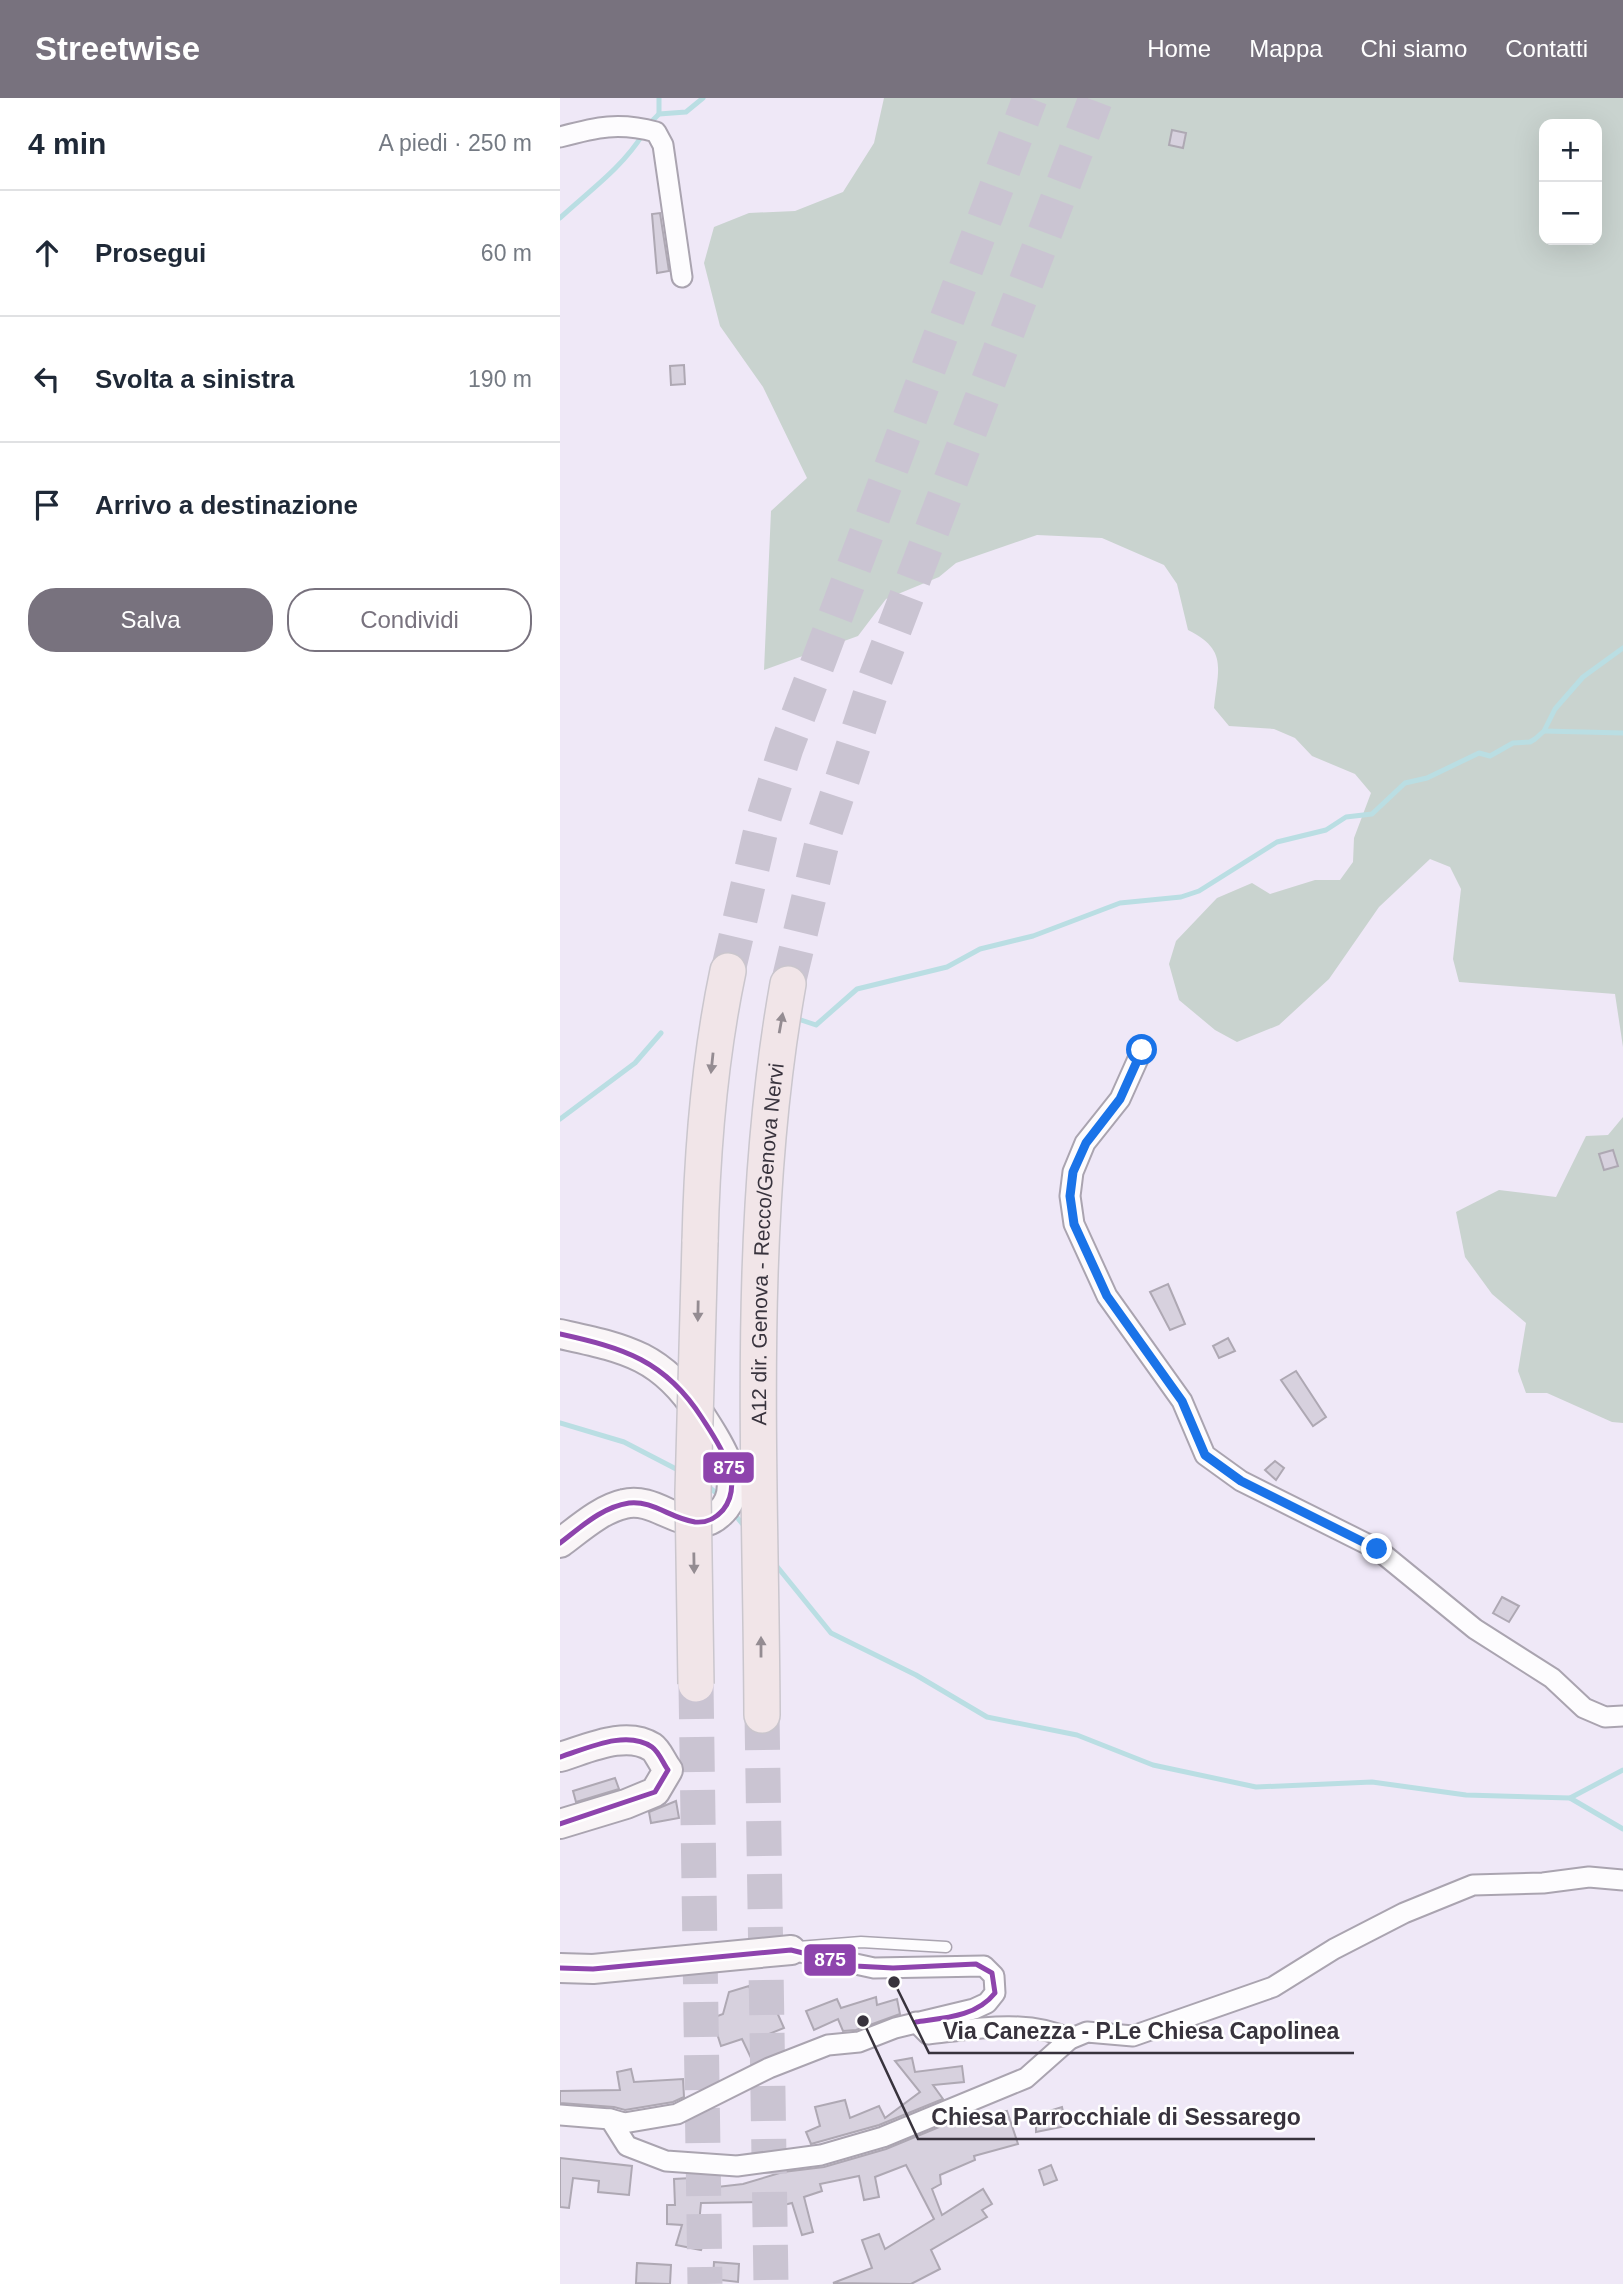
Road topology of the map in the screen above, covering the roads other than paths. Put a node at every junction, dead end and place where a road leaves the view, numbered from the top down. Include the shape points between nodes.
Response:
1 (560, 137) edge
2 (682, 277) dead end
3 (728, 971) tunnel mouth
4 (788, 984) tunnel mouth
5 (1142, 1050) dead end
6 (560, 1334) edge
7 (560, 1543) edge
8 (696, 1684) tunnel mouth
9 (762, 1715) tunnel mouth
10 (1623, 1716) edge
11 (560, 1757) edge
12 (560, 1824) edge
13 (1623, 1880) edge
14 (946, 1947) dead end
15 (791, 1950) junction
16 (560, 1968) edge
17 (916, 2022) junction
18 (1070, 2039) junction
19 (560, 2115) edge
20 (610, 2119) junction

1 - 2 street via 603,125 656,132 663,145
3 -> 8 highway, bridge via 703,1152 694,1492
9 -> 4 highway, A12 dir. Genova - Recco/Genova Nervi via 760,1261 769,1108
5 - 10 street via 1120,1099 1086,1143 1073,1172 1070,1196 1073,1215 1107,1296 1182,1401 1205,1455 1241,1481 1377,1549 1475,1629 1552,1678 1584,1708 1605,1717
6 - 7 street via 600,1340 645,1357 669,1379 695,1407 718,1443 733,1495 713,1519 694,1522 660,1509 625,1503
11 - 12 street via 629,1740 653,1748 668,1770 655,1791
13 - 18 street via 1590,1877 1473,1885 1404,1913 1273,1987 1133,2036 1098,2031
14 - 15 lane via 861,1942
15 - 16 street via 593,1969
15 - 17 street via 855,1966 976,1964 992,1972 995,1993 987,2003
17 - 18 street via 928,2034 992,2028 1035,2030
17 - 20 street via 859,2042 818,2049 677,2114 624,2123
18 - 20 street via 1026,2078 883,2137 821,2155 737,2166 666,2161 627,2146
19 - 20 street

